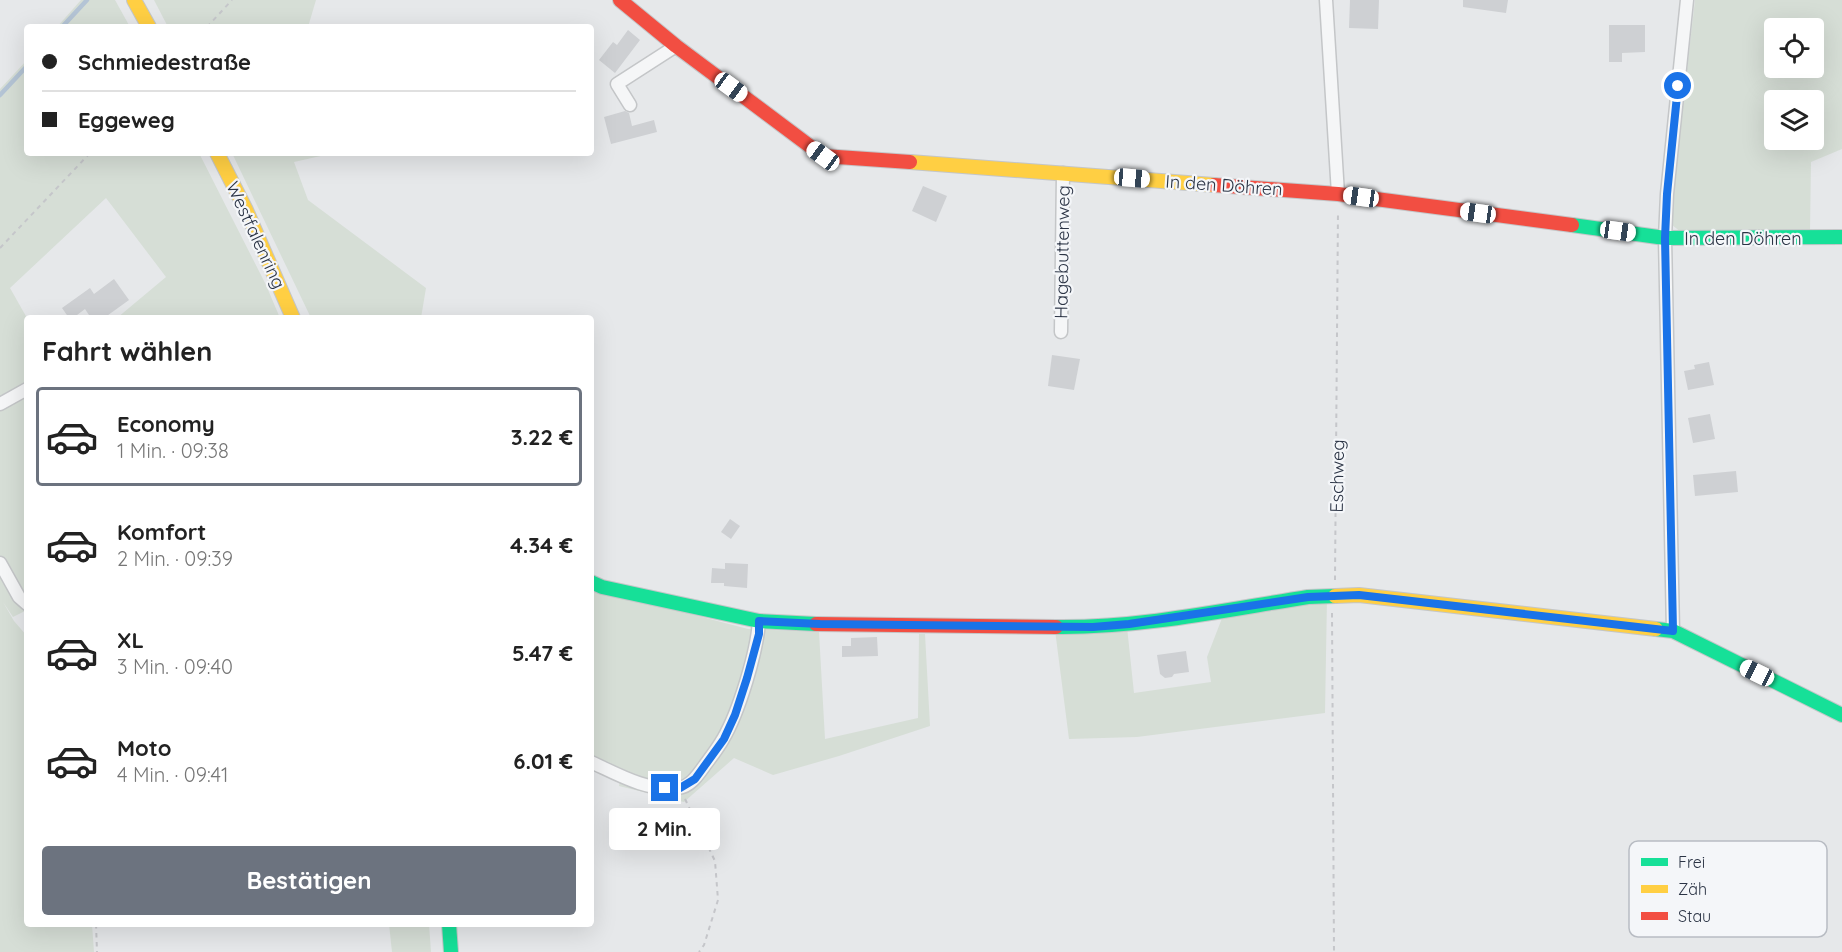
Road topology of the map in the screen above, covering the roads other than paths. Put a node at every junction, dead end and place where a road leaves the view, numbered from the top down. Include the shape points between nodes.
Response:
1 (134, 0) edge
2 (620, 0) edge
3 (1326, 0) edge
4 (1687, 0) edge
5 (147, 24) edge
6 (675, 46) junction
7 (630, 105) dead end
8 (219, 156) edge
9 (1064, 173) junction
10 (1338, 194) junction
11 (1842, 237) edge
12 (1665, 238) junction
13 (292, 315) edge
14 (1061, 332) dead end
15 (24, 392) edge
16 (0, 404) edge
17 (0, 563) edge
18 (594, 583) edge
19 (24, 601) edge
20 (759, 621) junction
21 (1673, 631) junction
22 (1842, 715) edge
23 (594, 763) edge
24 (448, 927) edge
25 (451, 952) edge

1 - 5 street
2 - 6 street, In den Döhren
3 - 10 street
4 - 12 street
6 - 7 street via 617,84
6 - 9 street, In den Döhren via 823,156
8 - 13 street, Westfalenring
9 - 10 street, In den Döhren
9 - 14 street, Hagebuttenweg
10 - 12 street, In den Döhren
11 - 12 street, In den Döhren
12 - 21 street
15 - 16 street
17 - 19 street
18 - 20 street
20 - 21 street via 1093,627 1334,594
20 - 23 street via 759,634 735,715 724,739 695,779 680,788 651,787
21 - 22 street
24 - 25 street

